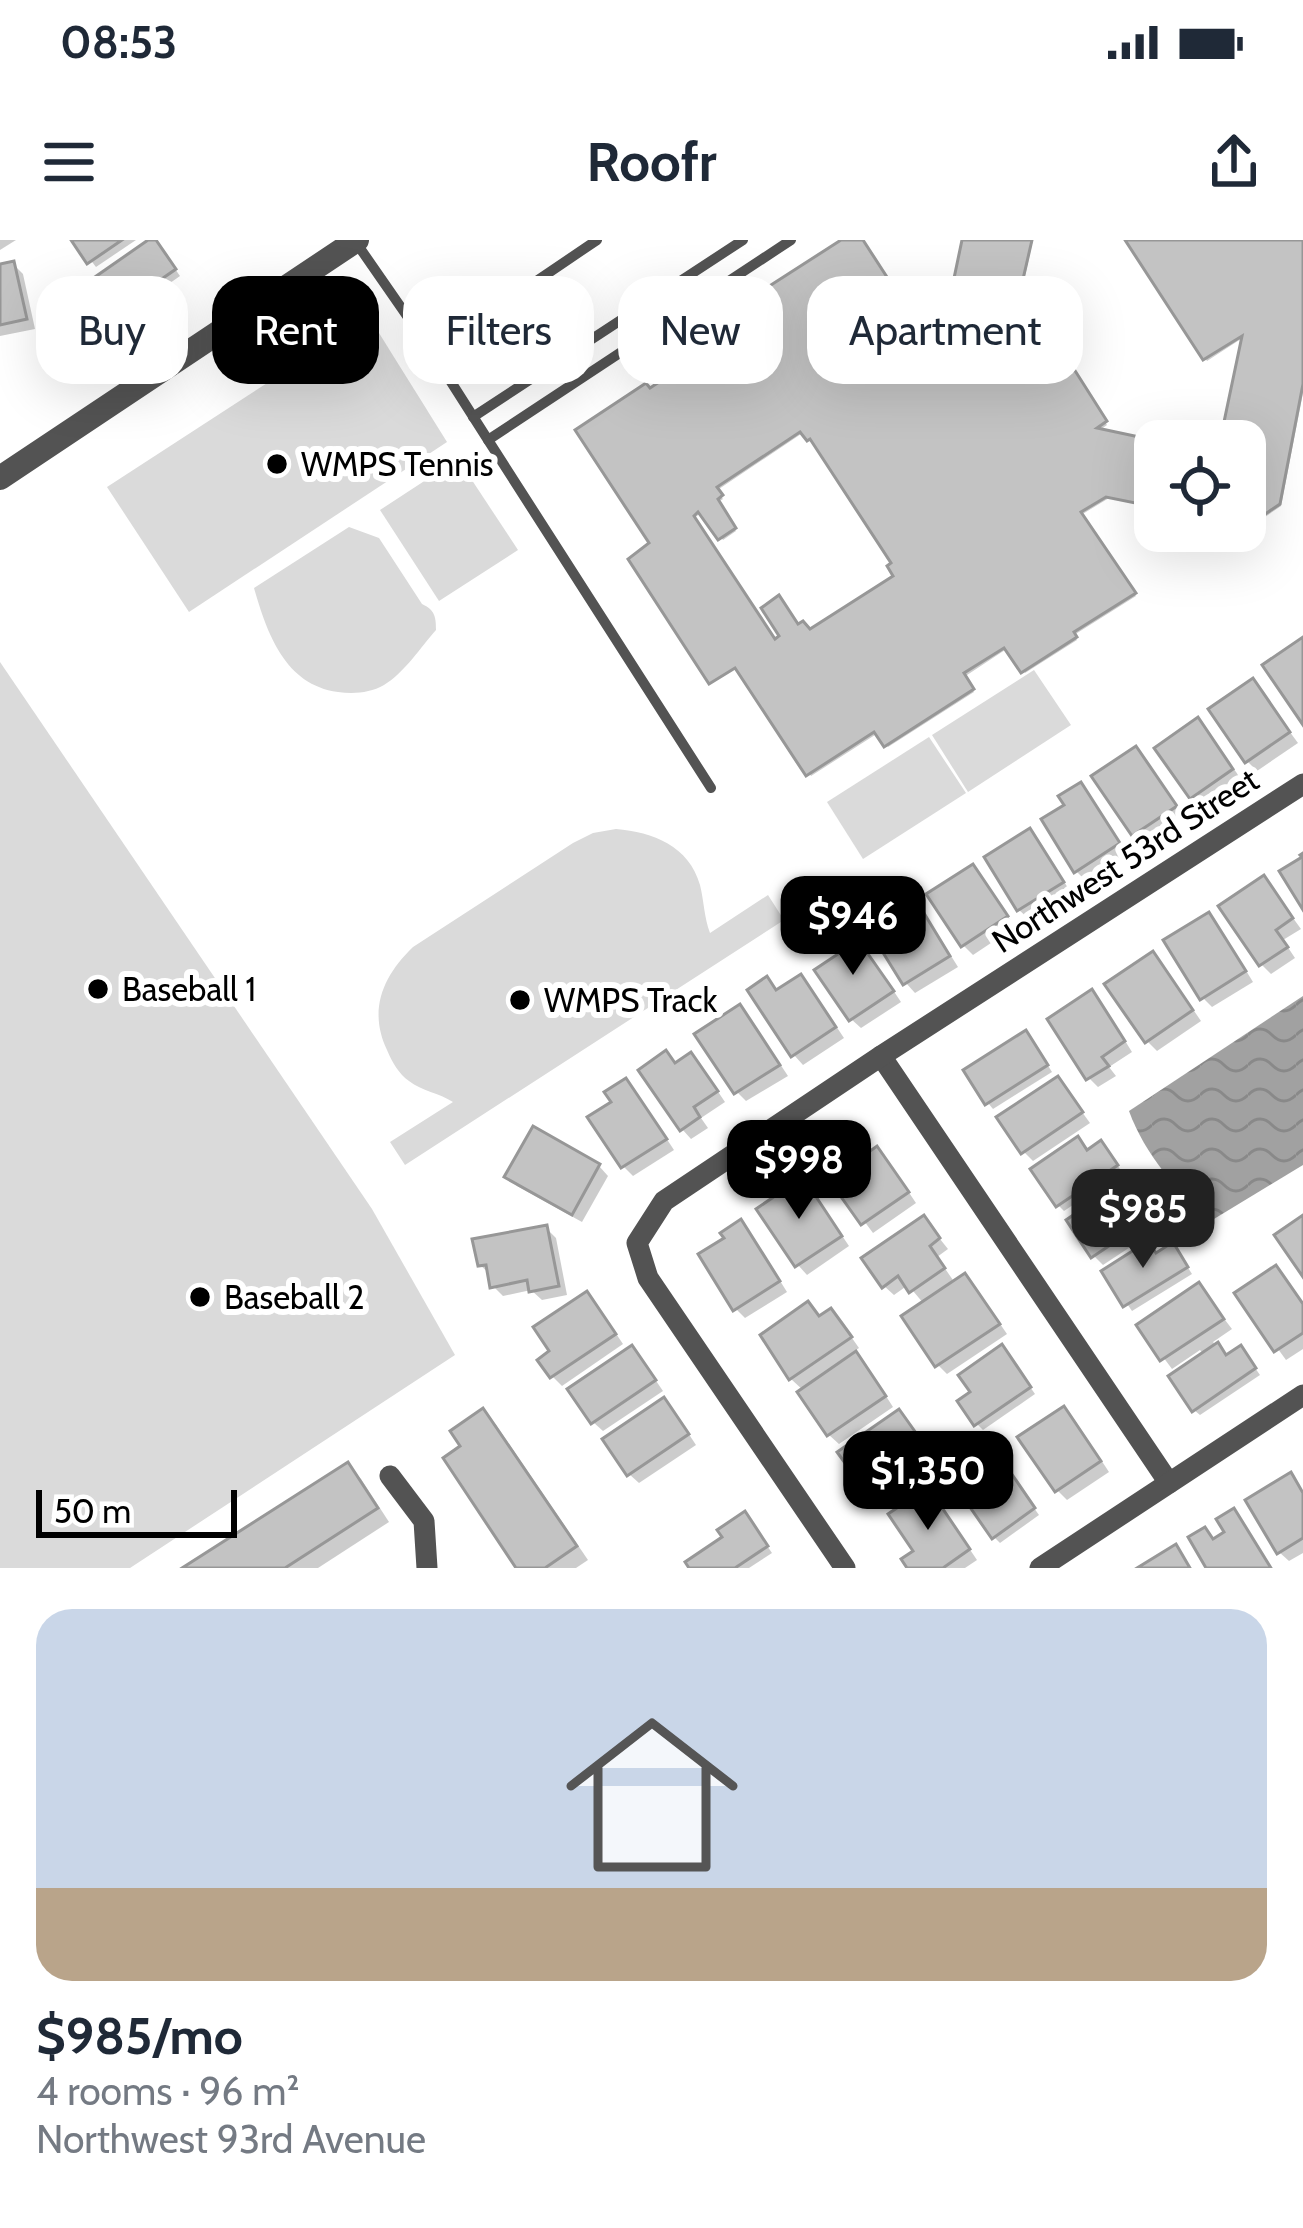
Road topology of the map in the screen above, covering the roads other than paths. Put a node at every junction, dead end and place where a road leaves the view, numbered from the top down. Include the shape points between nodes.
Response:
1 (597, 240) edge
2 (742, 240) edge
3 (791, 240) edge
4 (356, 241) edge
5 (544, 276) edge
6 (403, 310) edge
7 (452, 384) edge
8 (473, 417) junction
9 (488, 440) junction
10 (0, 478) edge
11 (1303, 784) edge
12 (711, 788) dead end
13 (880, 1056) junction
14 (1303, 1395) edge
15 (390, 1476) dead end
16 (1169, 1483) junction
17 (427, 1568) edge
18 (845, 1568) edge
19 (1040, 1568) edge

1 - 5 lane
2 - 8 lane
3 - 9 lane
4 - 6 lane
4 - 10 street
7 - 8 lane
8 - 9 lane
9 - 12 lane
11 - 13 street, Northwest 53rd Street
13 - 16 street
13 - 18 street, Northwest 53rd Street via 664,1201 637,1244 649,1278
14 - 16 street
15 - 17 street via 424,1521
16 - 19 street

